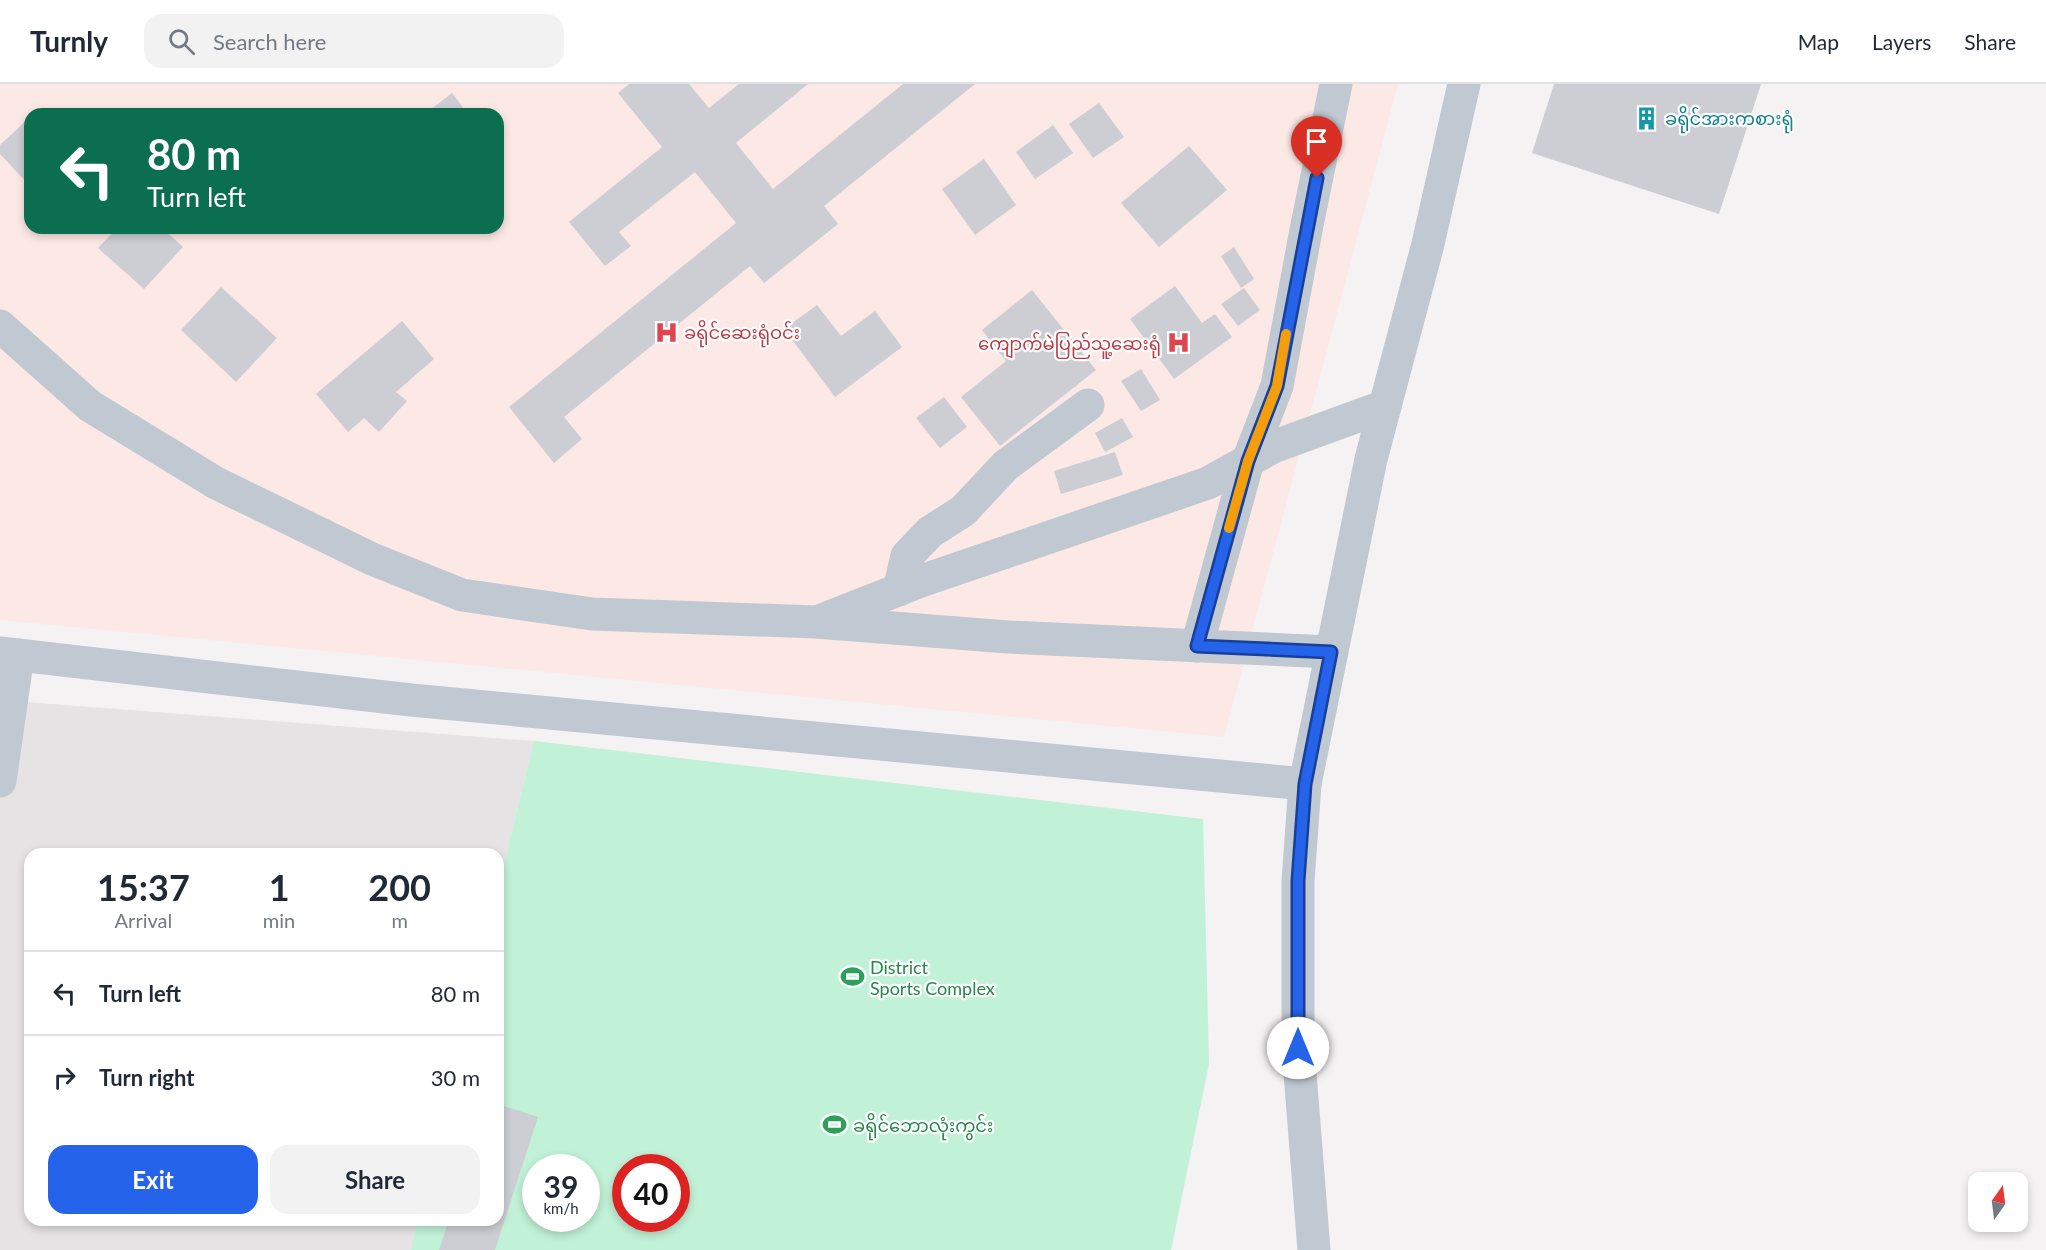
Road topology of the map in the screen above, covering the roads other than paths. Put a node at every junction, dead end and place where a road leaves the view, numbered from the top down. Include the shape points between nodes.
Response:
1 (1336, 84) edge
2 (1464, 84) edge
3 (0, 326) edge
4 (1088, 405) dead end
5 (1385, 406) junction
6 (1248, 461) junction
7 (899, 590) junction
8 (816, 622) junction
9 (1197, 646) junction
10 (1331, 652) junction
11 (9, 654) edge
12 (0, 781) edge
13 (1305, 784) junction
14 (1314, 1250) edge

1 - 6 street via 1277,386
2 - 5 street via 1428,244
3 - 8 street via 90,406 216,483 372,559 462,595 592,614
4 - 7 street via 1006,465 963,511 930,532 907,556
5 - 6 street via 1273,447
5 - 10 street
6 - 7 street via 1208,483
6 - 9 street
7 - 8 street
8 - 9 street
9 - 10 street
10 - 13 street
11 - 12 street
11 - 13 street via 423,701
13 - 14 street via 1298,881 1298,1048

